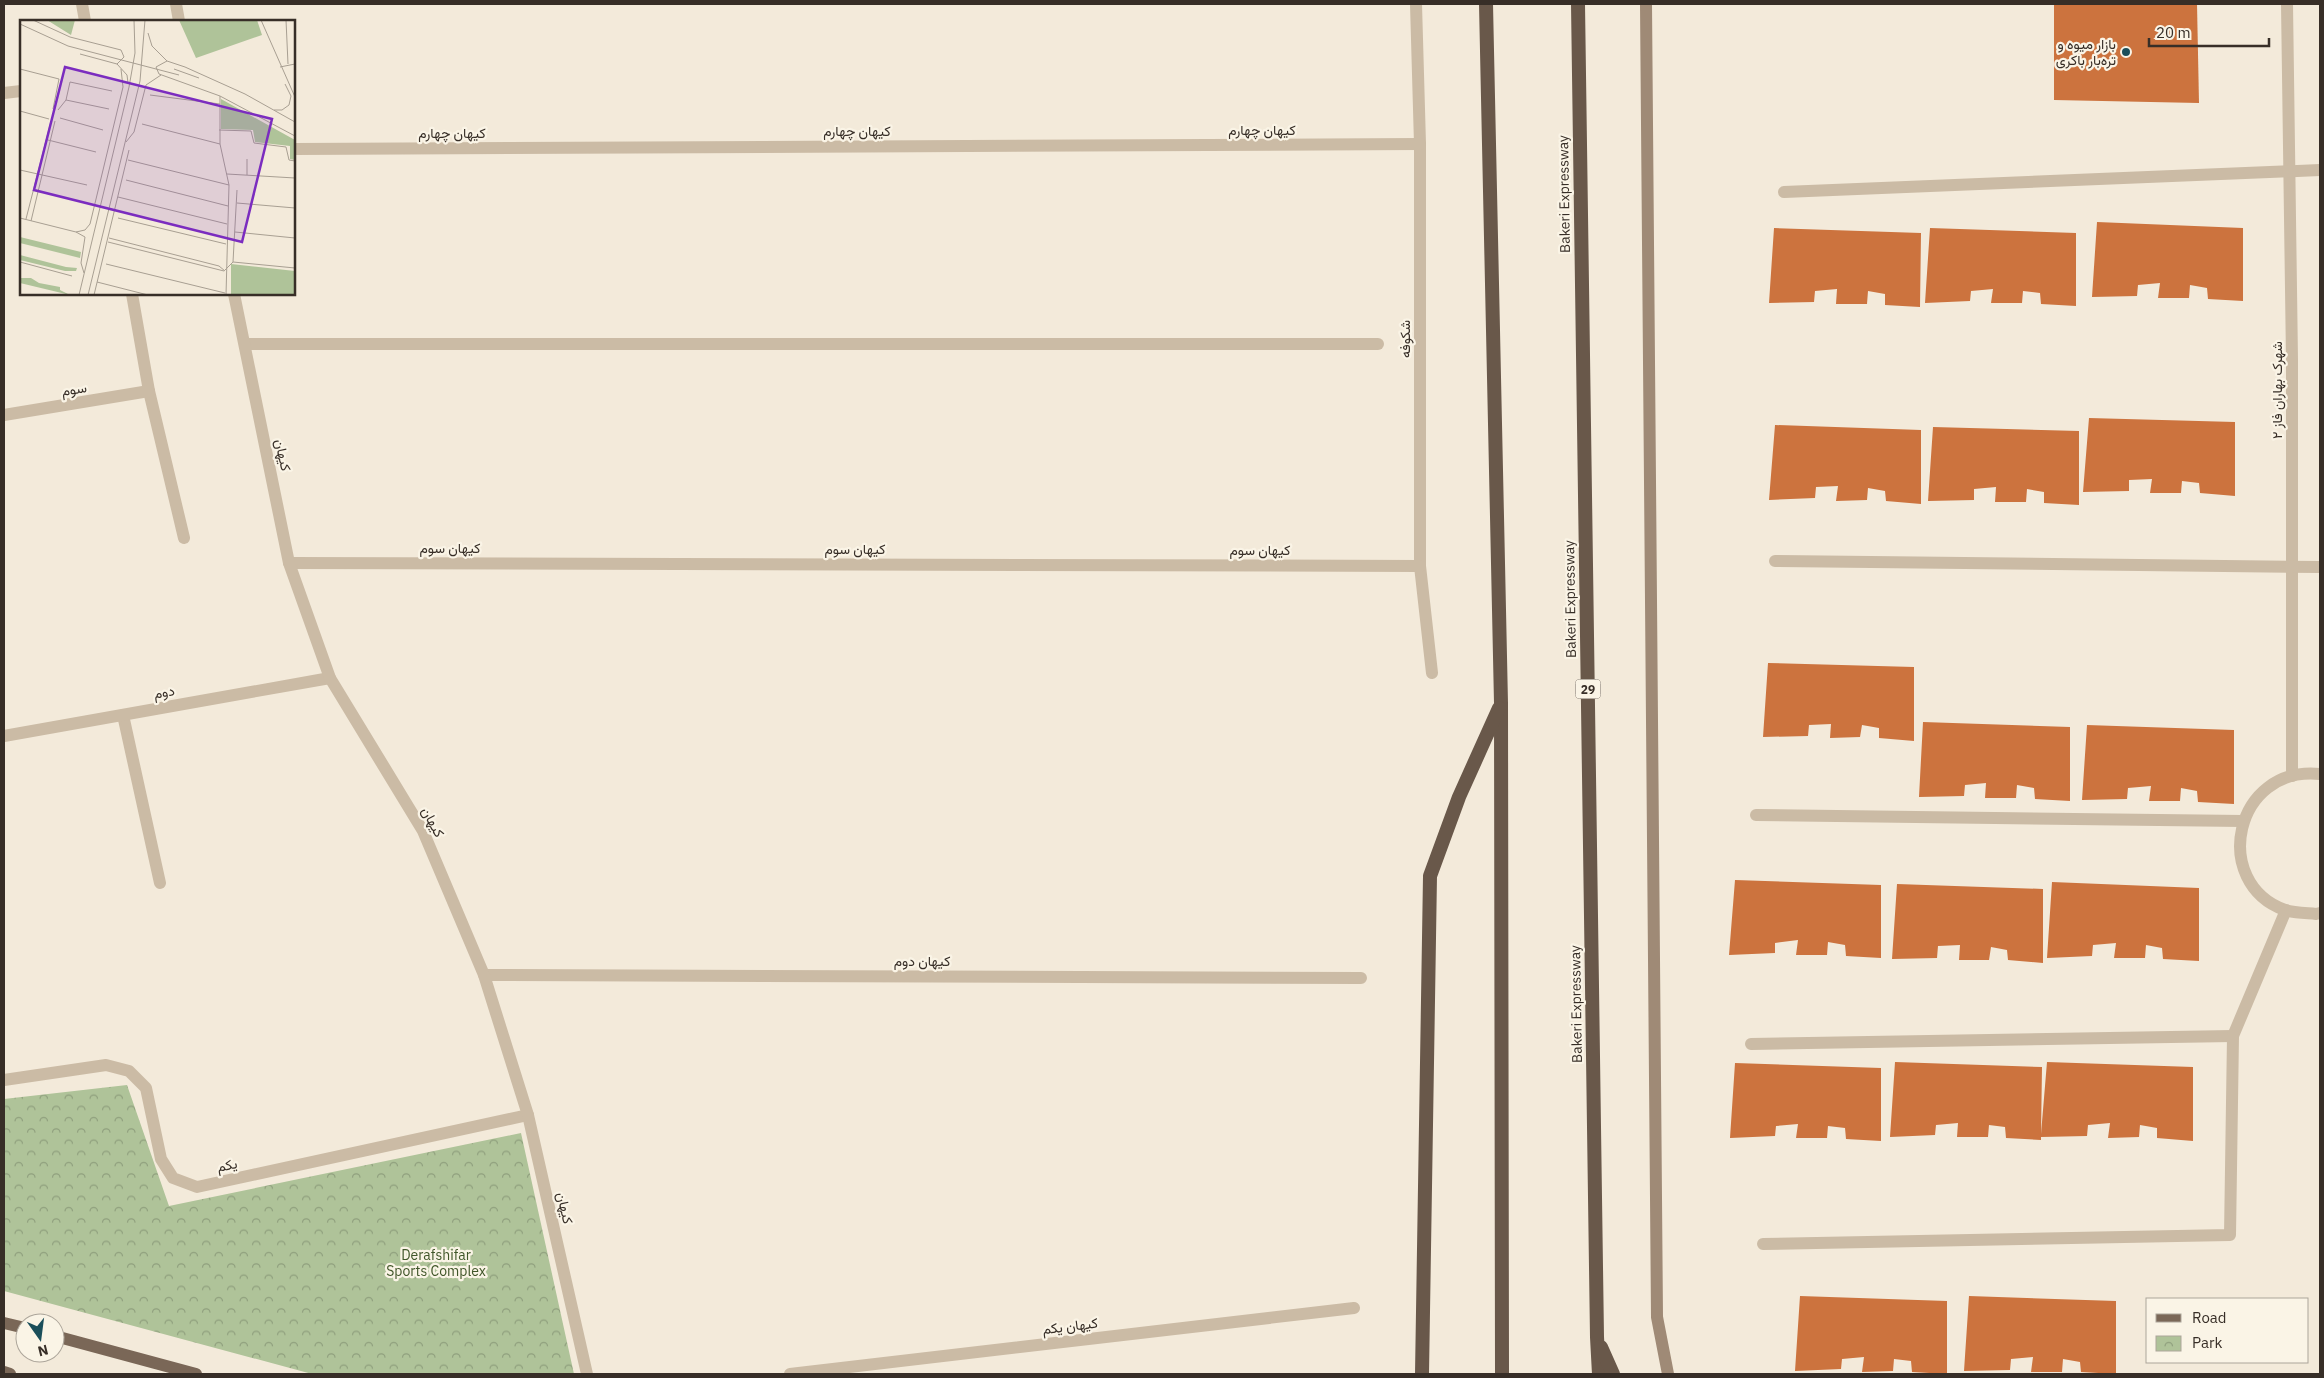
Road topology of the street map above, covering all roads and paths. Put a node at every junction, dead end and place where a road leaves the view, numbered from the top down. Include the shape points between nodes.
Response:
1 (82, 4) edge
2 (176, 4) edge
3 (1416, 4) edge
4 (1486, 4) edge
5 (1578, 4) edge
6 (1646, 4) edge
7 (2287, 4) edge
8 (85, 20) edge
9 (179, 20) edge
10 (20, 91) edge
11 (4, 94) edge
12 (1420, 144) junction
13 (295, 149) edge
14 (2289, 170) junction
15 (2320, 170) edge
16 (1784, 192) dead end
17 (132, 295) edge
18 (234, 295) edge
19 (244, 344) junction
20 (1378, 344) dead end
21 (149, 391) junction
22 (4, 415) edge
23 (184, 538) dead end
24 (1775, 561) dead end
25 (289, 563) junction
26 (1420, 566) junction
27 (2292, 567) junction
28 (2320, 567) edge
29 (1432, 673) dead end
30 (330, 678) junction
31 (1501, 703) junction
32 (123, 715) junction
33 (4, 736) edge
34 (2320, 774) edge
35 (2292, 776) junction
36 (1756, 815) dead end
37 (2243, 820) junction
38 (160, 883) dead end
39 (2286, 910) junction
40 (2320, 913) edge
41 (484, 975) junction
42 (1360, 978) dead end
43 (2233, 1036) junction
44 (1751, 1044) dead end
45 (4, 1080) edge
46 (528, 1115) junction
47 (1764, 1244) dead end
48 (1354, 1308) dead end
49 (1596, 1337) junction
50 (65, 1339) edge
51 (4, 1372) edge
52 (10, 1374) edge
53 (196, 1374) edge
54 (587, 1374) edge
55 (790, 1374) edge
56 (1422, 1374) edge
57 (1502, 1374) edge
58 (1599, 1374) edge
59 (1613, 1374) edge
60 (1668, 1374) edge

1 - 8 street
2 - 9 street
3 - 12 street, شکوفه
4 - 31 highway
5 - 49 highway, Bakeri Expressway / 29
6 - 60 main road via 1657,1317
7 - 14 street, شهرک بهاران فاز ۲
10 - 11 street
12 - 13 street, کیهان چهارم
12 - 26 street, شکوفه
14 - 15 street
14 - 16 street
14 - 27 street, شهرک بهاران فاز ۲
17 - 21 street
18 - 19 street, کیهان
19 - 20 street
19 - 25 street, کیهان
21 - 22 street, سوم
21 - 23 street
24 - 27 street
25 - 26 street, کیهان سوم
25 - 30 street, کیهان
26 - 29 street, شکوفه
27 - 28 street
27 - 35 street, شهرک بهاران فاز ۲
30 - 32 street, دوم
30 - 41 street, کیهان via 423,830
31 - 56 highway via 1459,797 1430,876
31 - 57 highway
32 - 33 street, دوم
32 - 38 street
34 - 35 street
35 - 37 street via 2279,779 2257,796
36 - 37 street
37 - 39 street via 2239,848 2246,875 2264,897
39 - 40 street
39 - 43 street
41 - 42 street, کیهان دوم
41 - 46 street, کیهان
43 - 44 street
43 - 47 street via 2230,1235
45 - 46 street, یکم via 106,1066 129,1070 146,1088 161,1159 173,1178 197,1187
46 - 54 street, کیهان
48 - 55 street, کیهان یکم
49 - 58 highway, Bakeri Expressway / 29
49 - 59 highway
50 - 53 main road
51 - 52 main road

